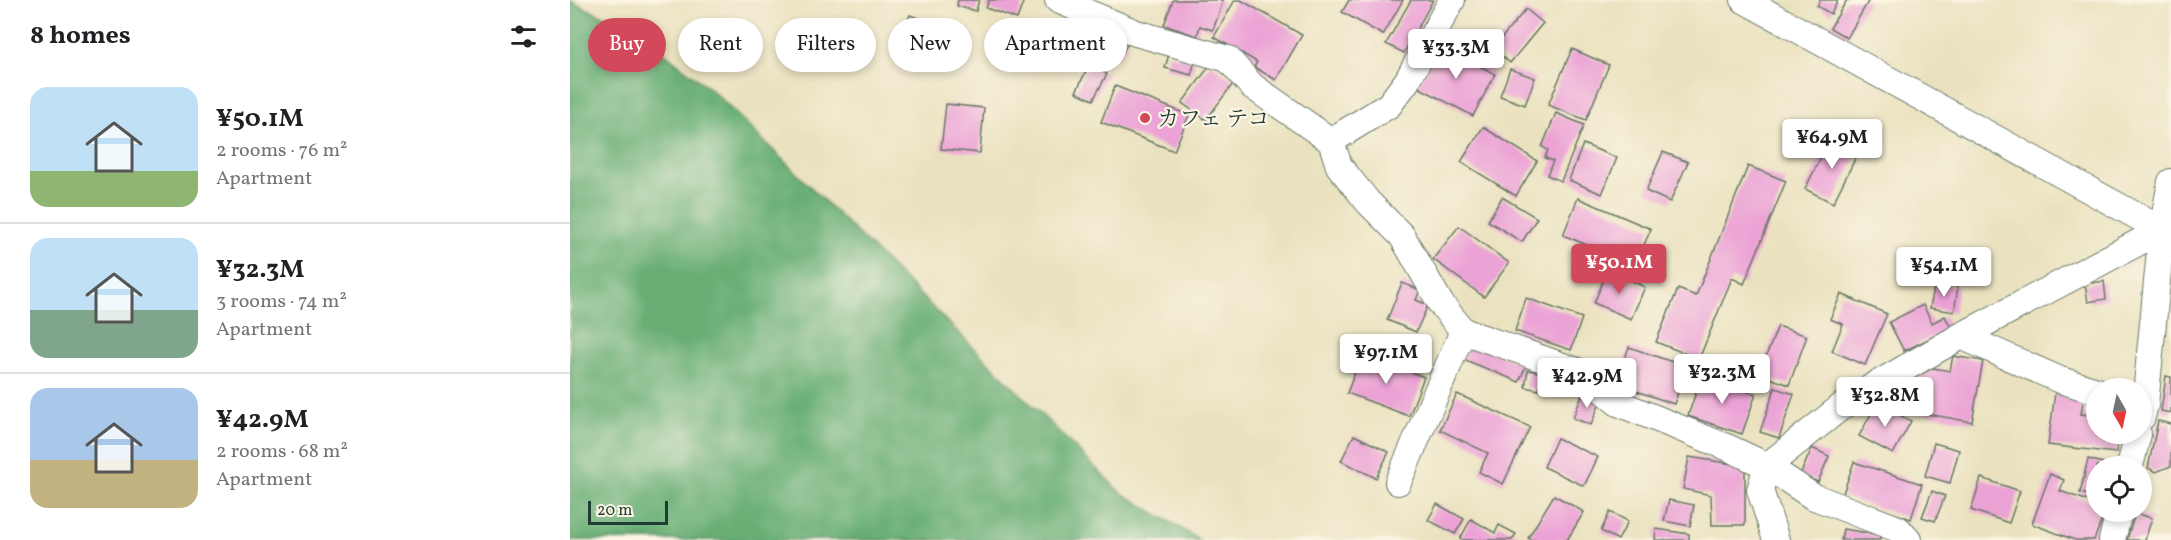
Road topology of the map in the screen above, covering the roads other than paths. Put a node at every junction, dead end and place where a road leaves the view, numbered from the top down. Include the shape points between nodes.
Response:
1 (1058, 0) edge
2 (1452, 0) edge
3 (1744, 0) edge
4 (1331, 141) junction
5 (2171, 182) edge
6 (2166, 231) edge
7 (1463, 331) junction
8 (1961, 336) junction
9 (2147, 378) edge
10 (2086, 388) edge
11 (1767, 466) junction
12 (1398, 482) dead end
13 (2116, 522) edge
14 (1776, 540) edge
15 (1908, 540) edge
16 (2112, 540) edge

1 - 4 street via 1136,33 1228,58 1252,86
2 - 4 street via 1407,81 1389,105
3 - 6 street
4 - 7 street via 1339,166 1402,236 1441,304
5 - 6 street
6 - 8 street
6 - 9 street
7 - 11 street via 1580,372 1618,403
7 - 12 street
8 - 10 street
8 - 11 street via 1851,399
11 - 14 street via 1760,490
11 - 15 street via 1812,496 1898,529
13 - 16 street

